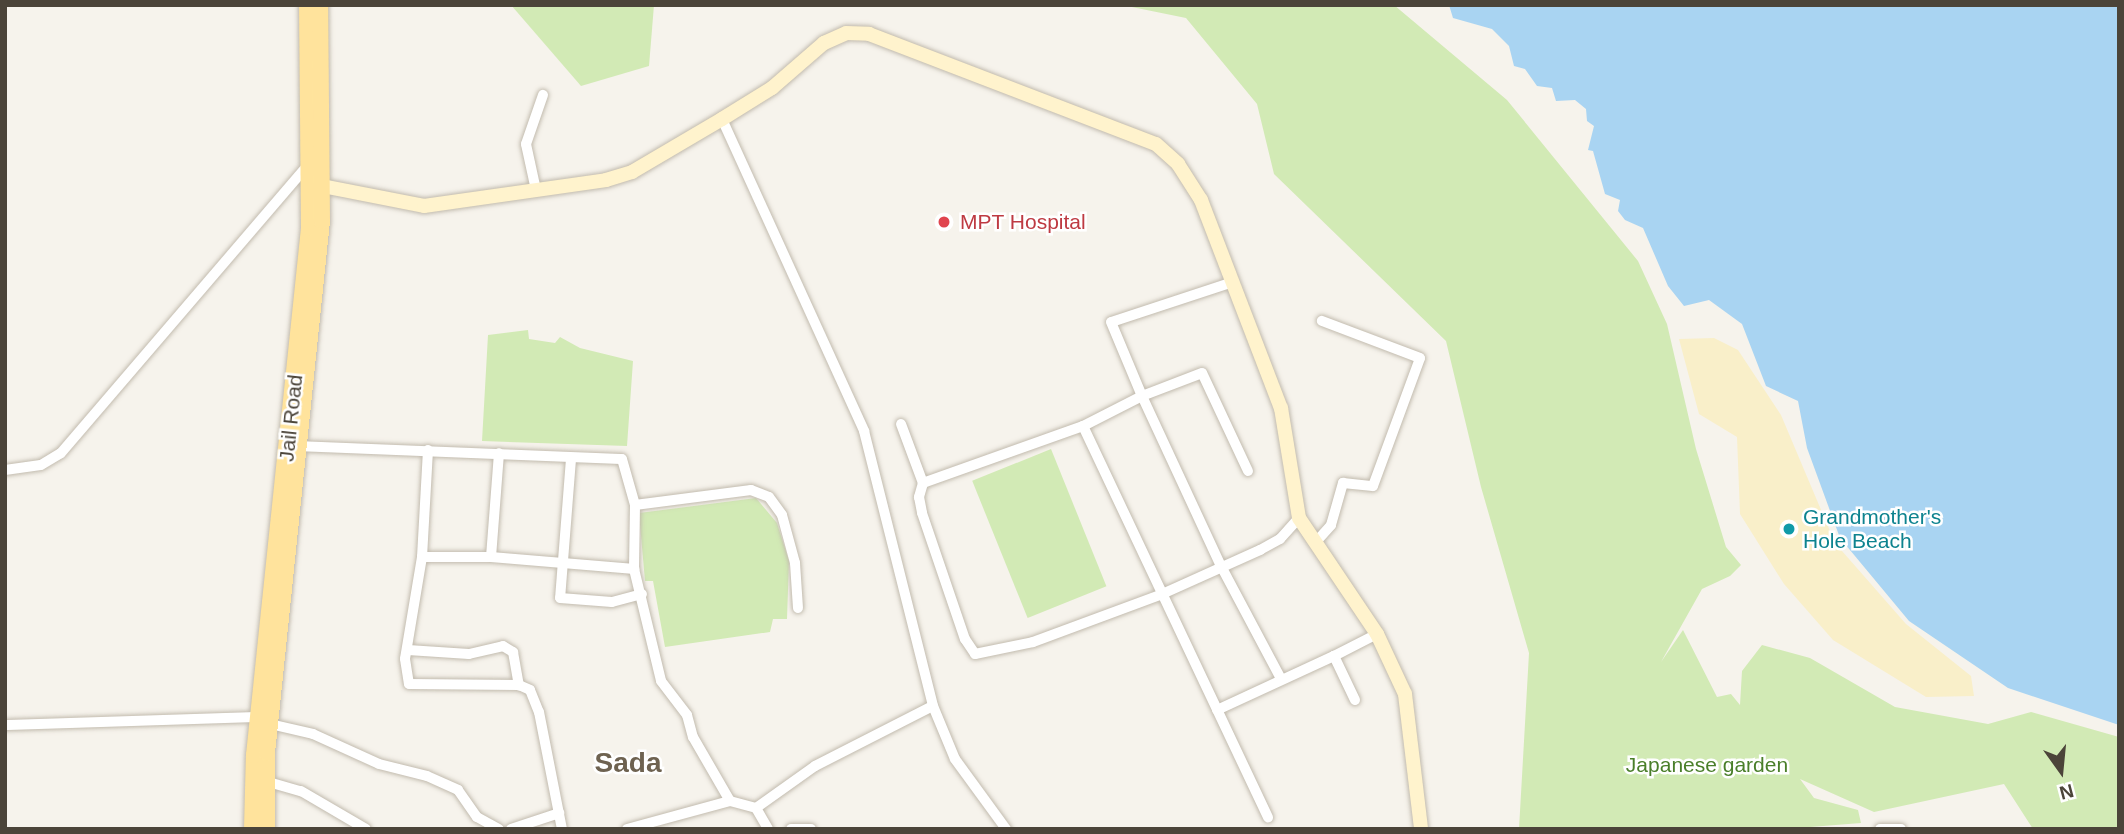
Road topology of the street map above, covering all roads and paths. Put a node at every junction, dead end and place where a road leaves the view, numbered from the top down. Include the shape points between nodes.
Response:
1 (307, 5) edge
2 (320, 5) edge
3 (543, 95) dead end
4 (722, 119) junction
5 (317, 162) junction
6 (317, 184) junction
7 (536, 190) junction
8 (1233, 282) junction
9 (1322, 321) dead end
10 (1142, 396) junction
11 (901, 424) dead end
12 (1083, 426) junction
13 (294, 446) junction
14 (428, 450) junction
15 (499, 453) junction
16 (571, 459) junction
17 (5, 470) edge
18 (1248, 471) dead end
19 (923, 483) junction
20 (635, 505) junction
21 (1299, 519) junction
22 (1315, 543) junction
23 (422, 557) junction
24 (491, 557) junction
25 (560, 563) junction
26 (1222, 566) junction
27 (634, 569) junction
28 (642, 594) junction
29 (1160, 595) junction
30 (798, 608) dead end
31 (1377, 634) junction
32 (408, 650) junction
33 (1334, 656) junction
34 (1281, 679) junction
35 (519, 685) junction
36 (1355, 700) dead end
37 (933, 706) junction
38 (1217, 710) junction
39 (265, 720) junction
40 (5, 725) edge
41 (265, 781) junction
42 (730, 802) junction
43 (756, 808) junction
44 (559, 813) junction
45 (1268, 818) dead end
46 (251, 829) edge
47 (267, 829) edge
48 (366, 829) edge
49 (499, 829) edge
50 (511, 829) edge
51 (562, 829) edge
52 (626, 829) edge
53 (768, 829) edge
54 (791, 829) edge
55 (811, 829) edge
56 (1006, 829) edge
57 (1421, 829) edge
58 (1880, 829) edge
59 (1900, 829) edge

1 - 5 main road, Jail Road
2 - 5 main road, Jail Road
3 - 7 street via 526,144
4 - 7 street via 632,172
4 - 8 street via 772,88 824,43 846,33 869,34 1156,144 1178,164 1201,200
4 - 37 street via 864,431
5 - 6 main road, Jail Road
5 - 17 street via 61,453 41,465
6 - 7 street via 425,206
6 - 13 main road, Jail Road
8 - 10 street via 1111,322
8 - 21 street via 1282,408
9 - 22 street via 1420,358 1373,486 1343,483 1331,525
10 - 12 street
10 - 18 street via 1202,373
10 - 26 street
11 - 19 street
12 - 19 street
12 - 29 street
13 - 14 street
13 - 39 main road, Jail Road
14 - 15 street
14 - 23 street
15 - 16 street
15 - 24 street
16 - 20 street via 622,459
16 - 25 street
19 - 29 street via 919,497 922,513 965,639 975,654 1033,642
20 - 27 street
20 - 30 street via 751,490 769,497 782,515 795,563
21 - 22 street
21 - 26 street via 1280,539
22 - 31 street
23 - 24 street
23 - 32 street
24 - 25 street
25 - 27 street
25 - 28 street via 560,598 612,602
26 - 29 street
26 - 34 street
27 - 28 street
28 - 42 street via 661,681 687,715 692,737
29 - 38 street
31 - 33 street
31 - 57 street via 1405,694
32 - 35 street via 469,654 503,646 513,652
32 - 35 street via 409,684
33 - 34 street
33 - 36 street
34 - 38 street
35 - 44 street via 530,690 539,712
37 - 43 street via 815,766
37 - 56 street via 954,759
38 - 45 street
39 - 40 street
39 - 41 main road, Jail Road
39 - 46 main road, Jail Road
39 - 49 street via 313,734 379,764 428,776 458,790 477,817
41 - 47 main road, Jail Road
41 - 48 street via 302,791
42 - 43 street
42 - 52 street
43 - 53 street
44 - 50 street
44 - 51 street
54 - 55 street
58 - 59 street

